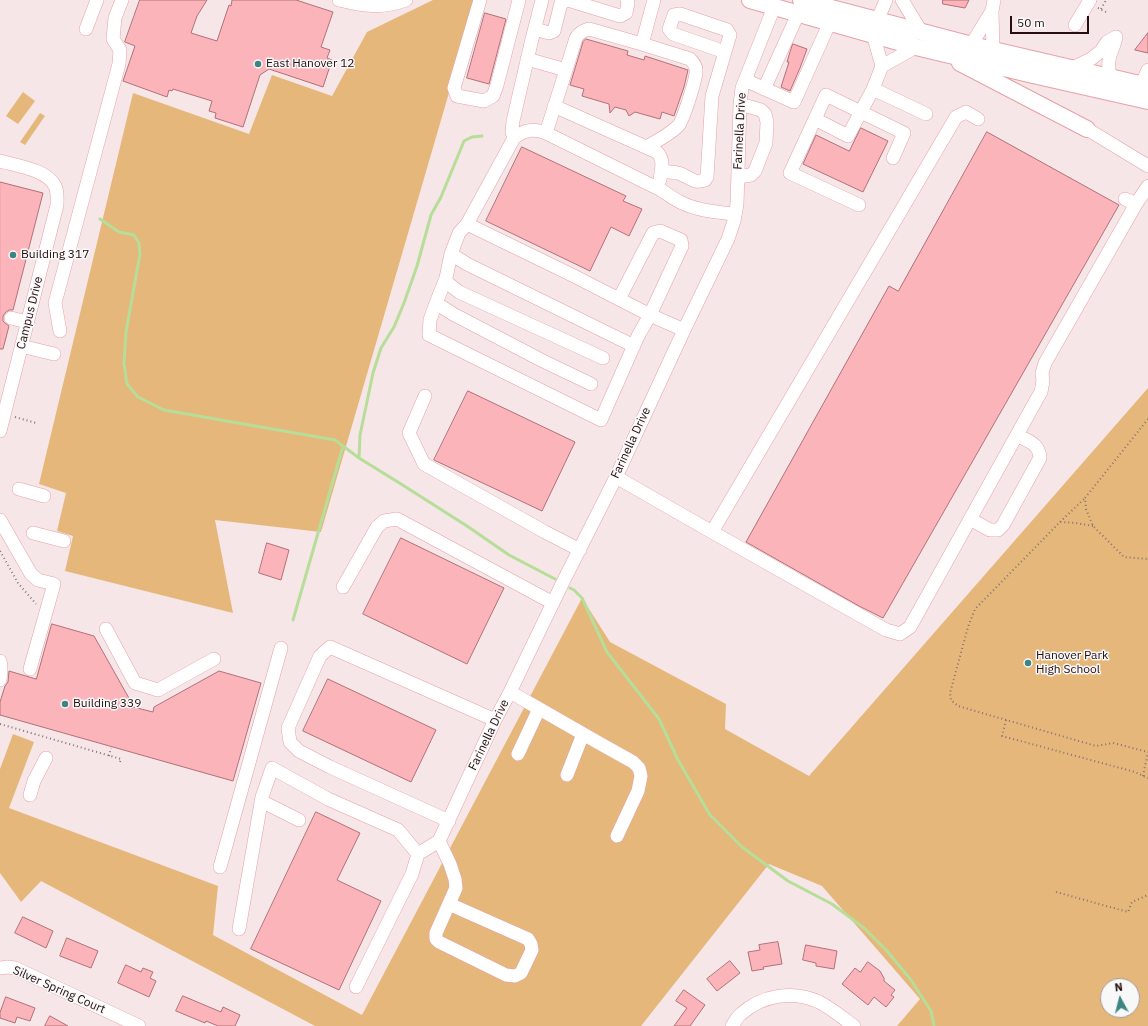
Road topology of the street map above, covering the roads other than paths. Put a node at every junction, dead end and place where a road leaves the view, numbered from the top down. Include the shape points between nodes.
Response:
1 (97, 0) edge
2 (122, 0) edge
3 (339, 0) edge
4 (406, 0) edge
5 (480, 0) edge
6 (520, 0) edge
7 (542, 0) edge
8 (627, 0) edge
9 (654, 0) edge
10 (750, 0) edge
11 (886, 0) edge
12 (902, 0) edge
13 (1090, 0) edge
14 (821, 3) edge
15 (993, 5) edge
16 (774, 7) junction
17 (800, 7) edge
18 (830, 22) junction
19 (1075, 25) dead end
20 (875, 28) junction
21 (86, 29) dead end
22 (534, 29) junction
23 (919, 40) junction
24 (642, 44) junction
25 (971, 45) junction
26 (933, 50) junction
27 (993, 51) junction
28 (725, 52) dead end
29 (527, 59) junction
30 (882, 66) junction
31 (1072, 68) junction
32 (566, 70) junction
33 (1148, 70) edge
34 (1110, 77) junction
35 (745, 80) junction
36 (1145, 86) edge
37 (764, 89) junction
38 (874, 89) junction
39 (1148, 100) edge
40 (740, 104) junction
41 (554, 106) junction
42 (861, 112) junction
43 (926, 114) dead end
44 (815, 119) junction
45 (978, 119) dead end
46 (1087, 129) joint
47 (546, 133) junction
48 (514, 138) junction
49 (646, 148) junction
50 (893, 158) dead end
51 (0, 161) edge
52 (1148, 166) edge
53 (661, 171) junction
54 (738, 177) junction
55 (1148, 186) edge
56 (658, 189) junction
57 (860, 205) dead end
58 (735, 214) junction
59 (467, 224) junction
60 (450, 254) junction
61 (445, 281) junction
62 (619, 299) junction
63 (436, 303) junction
64 (650, 315) junction
65 (11, 318) dead end
66 (27, 322) junction
67 (684, 330) junction
68 (60, 331) dead end
69 (21, 346) junction
70 (634, 346) junction
71 (54, 354) dead end
72 (603, 358) dead end
73 (591, 384) dead end
74 (425, 396) dead end
75 (0, 431) edge
76 (1017, 435) junction
77 (616, 477) junction
78 (19, 490) dead end
79 (44, 496) dead end
80 (970, 519) junction
81 (0, 520) edge
82 (712, 532) junction
83 (34, 533) dead end
84 (64, 540) dead end
85 (580, 550) junction
86 (343, 588) dead end
87 (553, 603) junction
88 (106, 629) dead end
89 (281, 648) dead end
90 (214, 659) dead end
91 (0, 661) edge
92 (30, 669) dead end
93 (0, 680) edge
94 (510, 692) junction
95 (539, 709) junction
96 (495, 720) junction
97 (583, 734) junction
98 (518, 754) dead end
99 (46, 758) dead end
100 (567, 775) dead end
101 (30, 795) dead end
102 (261, 801) junction
103 (299, 820) dead end
104 (448, 821) junction
105 (617, 836) dead end
106 (439, 841) junction
107 (418, 854) junction
108 (220, 867) dead end
109 (449, 904) junction
110 (239, 929) dead end
111 (0, 968) edge
112 (356, 987) dead end
113 (139, 1026) edge
114 (732, 1026) edge
115 (854, 1026) edge

1 - 21 street
2 - 68 street via 115,18 114,39 120,50 119,64 55,303
3 - 4 street via 362,6 378,6
5 - 6 street via 454,88 457,96 484,102 493,96 498,85
7 - 22 street
8 - 22 street via 626,13 620,16 568,0 561,3 554,30 549,33
9 - 24 street
10 - 16 main road
11 - 20 street
12 - 23 street
13 - 19 street
14 - 17 main road
14 - 20 main road
15 - 25 street
15 - 27 street
16 - 17 main road
16 - 35 street, Farinella Drive
17 - 18 main road
17 - 37 street
18 - 20 main road
18 - 37 street via 794,102
20 - 23 main road
20 - 30 street
22 - 29 street
23 - 25 main road
23 - 26 main road
23 - 30 street
24 - 32 street via 596,30 584,30 576,38
24 - 49 street via 690,59 696,69 681,122 675,129
25 - 27 main road
26 - 39 main road
26 - 46 main road
27 - 31 main road
28 - 53 street via 712,96 706,180 692,180 680,174
29 - 32 street
29 - 48 street via 513,121
30 - 38 street
31 - 34 main road
31 - 34 street via 1091,59 1107,42 1116,37 1109,60
32 - 41 street
33 - 36 street
34 - 36 main road
35 - 37 street
35 - 40 street, Farinella Drive
38 - 42 street
38 - 43 street
40 - 54 street, Farinella Drive
40 - 54 street via 761,110 768,122 766,143 755,171 750,175
41 - 47 street
41 - 49 street
42 - 44 street via 848,136
42 - 44 street via 826,95
42 - 50 street via 904,133
44 - 57 street via 790,173
45 - 82 street via 966,112 956,117
46 - 52 street
47 - 48 street via 526,131
47 - 56 street
48 - 59 street
49 - 53 street via 660,155
51 - 66 street, Campus Drive via 37,171 55,186 58,195
53 - 56 street
54 - 58 street, Farinella Drive
55 - 76 street via 1131,201 1045,363 1041,392
56 - 58 street via 679,202 698,209
58 - 67 street, Farinella Drive via 728,239
59 - 60 street via 458,234
59 - 62 street
60 - 61 street
60 - 70 street
61 - 63 street
61 - 72 street via 458,292
62 - 64 street
62 - 64 street via 653,233 660,231 681,240 682,246
63 - 70 street via 430,320 429,335 601,420
63 - 73 street
64 - 67 street
64 - 70 street
65 - 66 street
66 - 69 street, Campus Drive
67 - 77 street, Farinella Drive
69 - 71 street
69 - 75 street, Campus Drive
74 - 85 street via 409,433 424,464
76 - 80 street
76 - 80 street via 1036,446 1040,458 1003,525 998,530 990,530
77 - 82 street
77 - 85 street, Farinella Drive
78 - 79 street
80 - 82 street via 910,627 900,634 886,630
81 - 92 street via 31,574 38,580 54,584
83 - 84 street
85 - 87 street, Farinella Drive
86 - 87 street via 377,527 384,521 397,520
87 - 94 street, Farinella Drive
88 - 90 street via 135,683 158,690
89 - 108 street
91 - 93 street
94 - 95 street
94 - 96 street, Farinella Drive
95 - 97 street
95 - 98 street
96 - 104 street, Farinella Drive
96 - 104 street via 330,647 320,656 288,728 290,742 299,751 324,764
97 - 100 street
97 - 105 street via 633,762 639,768 641,776 638,791
99 - 101 street
102 - 103 street
102 - 107 street via 272,768 328,799 398,830
102 - 110 street
104 - 106 street, Farinella Drive
106 - 107 street
106 - 109 street via 455,879 456,888
107 - 112 street via 412,874
109 - 109 street via 436,933 439,942 506,975 515,976 521,973 532,950 528,939
111 - 113 street, Silver Spring Court via 14,968
114 - 115 street via 751,1006 770,998 790,995 818,1002

